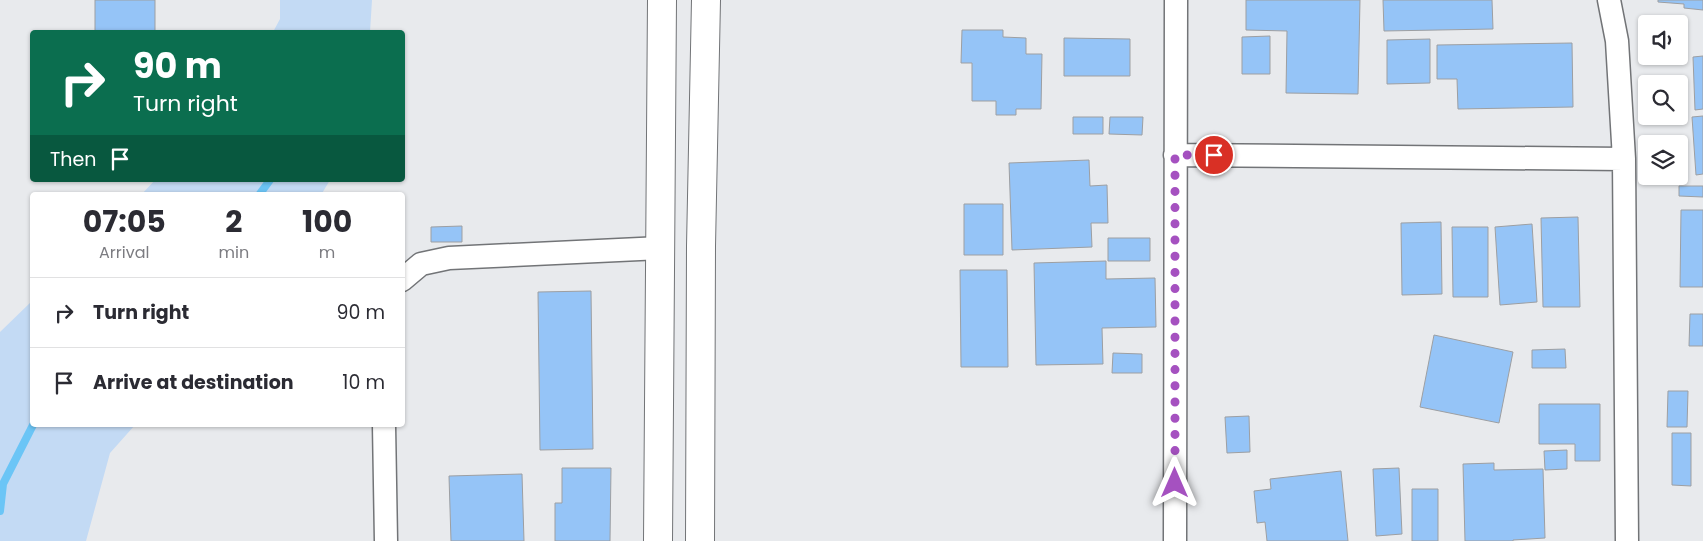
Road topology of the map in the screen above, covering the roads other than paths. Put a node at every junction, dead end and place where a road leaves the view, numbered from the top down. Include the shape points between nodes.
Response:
1 (662, 0) edge
2 (706, 0) edge
3 (1176, 0) edge
4 (1609, 0) edge
5 (1175, 155) junction
6 (1624, 159) junction
7 (660, 248) junction
8 (405, 277) edge
9 (384, 427) edge
10 (386, 541) edge
11 (658, 541) edge
12 (700, 541) edge
13 (1175, 541) edge
14 (1627, 541) edge

1 - 7 street
2 - 12 street
3 - 5 street
4 - 6 street via 1617,41
5 - 6 street
5 - 13 street
6 - 14 street
7 - 8 street via 449,258 420,264
7 - 11 street
9 - 10 street

